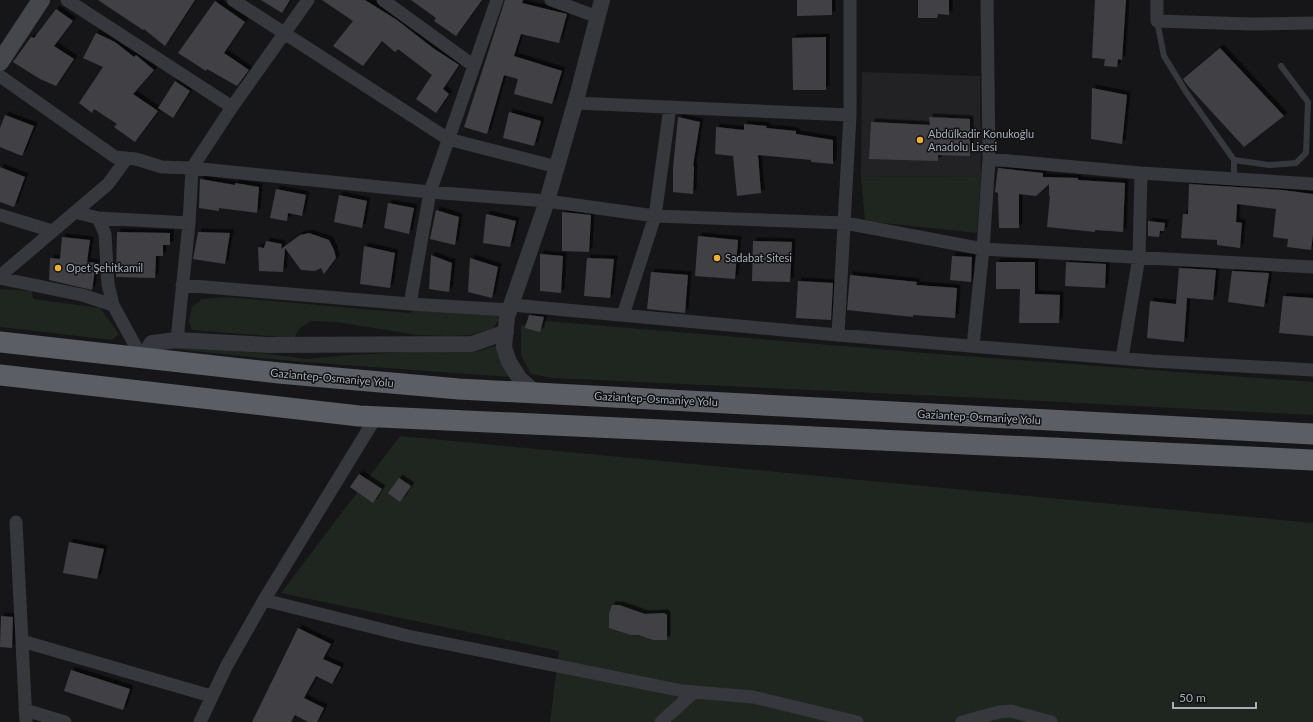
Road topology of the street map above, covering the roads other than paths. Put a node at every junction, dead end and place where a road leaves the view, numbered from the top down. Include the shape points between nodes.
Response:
1 (41, 0) edge
2 (66, 0) edge
3 (234, 0) edge
4 (308, 0) edge
5 (383, 0) edge
6 (497, 0) edge
7 (551, 0) edge
8 (602, 0) edge
9 (850, 0) edge
10 (987, 0) edge
11 (1157, 0) edge
12 (598, 17) junction
13 (1157, 21) junction
14 (1313, 23) edge
15 (284, 33) junction
16 (0, 62) edge
17 (474, 66) junction
18 (1281, 66) dead end
19 (0, 76) edge
20 (575, 103) junction
21 (232, 107) junction
22 (670, 107) junction
23 (850, 115) junction
24 (448, 139) junction
25 (1306, 153) junction
26 (1313, 153) edge
27 (127, 158) junction
28 (990, 159) junction
29 (1234, 160) junction
30 (557, 167) junction
31 (192, 168) junction
32 (1141, 173) junction
33 (1234, 178) junction
34 (1313, 184) edge
35 (430, 192) junction
36 (547, 201) junction
37 (75, 212) junction
38 (0, 215) edge
39 (655, 216) junction
40 (98, 218) junction
41 (189, 223) junction
42 (845, 223) junction
43 (52, 231) junction
44 (984, 249) junction
45 (1139, 257) junction
46 (1313, 267) edge
47 (0, 277) edge
48 (182, 285) junction
49 (410, 304) junction
50 (113, 305) junction
51 (511, 308) junction
52 (624, 315) junction
53 (506, 332) junction
54 (838, 335) junction
55 (176, 340) junction
56 (0, 342) edge
57 (973, 346) junction
58 (142, 358) junction
59 (1122, 358) junction
60 (1313, 370) edge
61 (0, 375) edge
62 (536, 393) junction
63 (376, 417) junction
64 (1313, 434) edge
65 (1313, 460) edge
66 (16, 522) dead end
67 (264, 600) junction
68 (22, 641) junction
69 (694, 692) junction
70 (211, 696) junction
71 (25, 716) edge
72 (65, 722) edge
73 (200, 722) edge
74 (661, 722) edge
75 (857, 722) edge
76 (962, 722) edge
77 (1050, 722) edge

1 - 16 main road
2 - 21 street
3 - 15 street
4 - 15 street
5 - 17 street
6 - 17 street
7 - 12 street
8 - 12 street
9 - 23 street
10 - 28 street
11 - 13 street
12 - 20 street
13 - 14 street
13 - 29 lane via 1164,56
15 - 21 street
15 - 24 street
17 - 24 street
18 - 25 lane via 1308,102
19 - 27 street via 115,157
20 - 22 street
20 - 30 street
21 - 31 street
22 - 23 street
22 - 39 street
23 - 42 street
24 - 30 street
24 - 35 street
25 - 26 lane
25 - 29 lane via 1296,163 1269,165
27 - 31 street via 162,167
27 - 37 street via 108,184
28 - 32 street
28 - 44 street
29 - 33 lane
30 - 36 street
31 - 35 street
31 - 41 street
32 - 33 street
32 - 45 street
33 - 34 street
35 - 36 street
35 - 49 street
36 - 39 street
36 - 51 street
37 - 40 street
37 - 43 street
38 - 43 street
39 - 42 street
39 - 52 street
40 - 41 street
40 - 50 street via 105,234 108,284
41 - 48 street
42 - 44 street
42 - 54 street
43 - 47 street
44 - 45 street
44 - 57 street
45 - 46 street
45 - 59 street
47 - 50 street via 82,295
48 - 49 street
48 - 55 street
49 - 51 street
50 - 58 street
51 - 52 street
51 - 53 street via 507,317
52 - 54 street
53 - 55 street via 472,344 270,346
53 - 62 street via 504,347 509,362 520,379
54 - 57 street
55 - 58 street via 152,343
56 - 58 highway, Gaziantep-Osmaniye Yolu
57 - 59 street
58 - 62 highway, Gaziantep-Osmaniye Yolu via 310,376
59 - 60 street
61 - 63 highway
62 - 64 highway, Gaziantep-Osmaniye Yolu
63 - 65 highway
63 - 67 street
66 - 68 street
67 - 69 street via 408,636
67 - 70 street
68 - 70 street
68 - 71 street
69 - 74 street
69 - 75 street via 753,697
70 - 73 street
71 - 72 street
76 - 77 street via 1011,711

